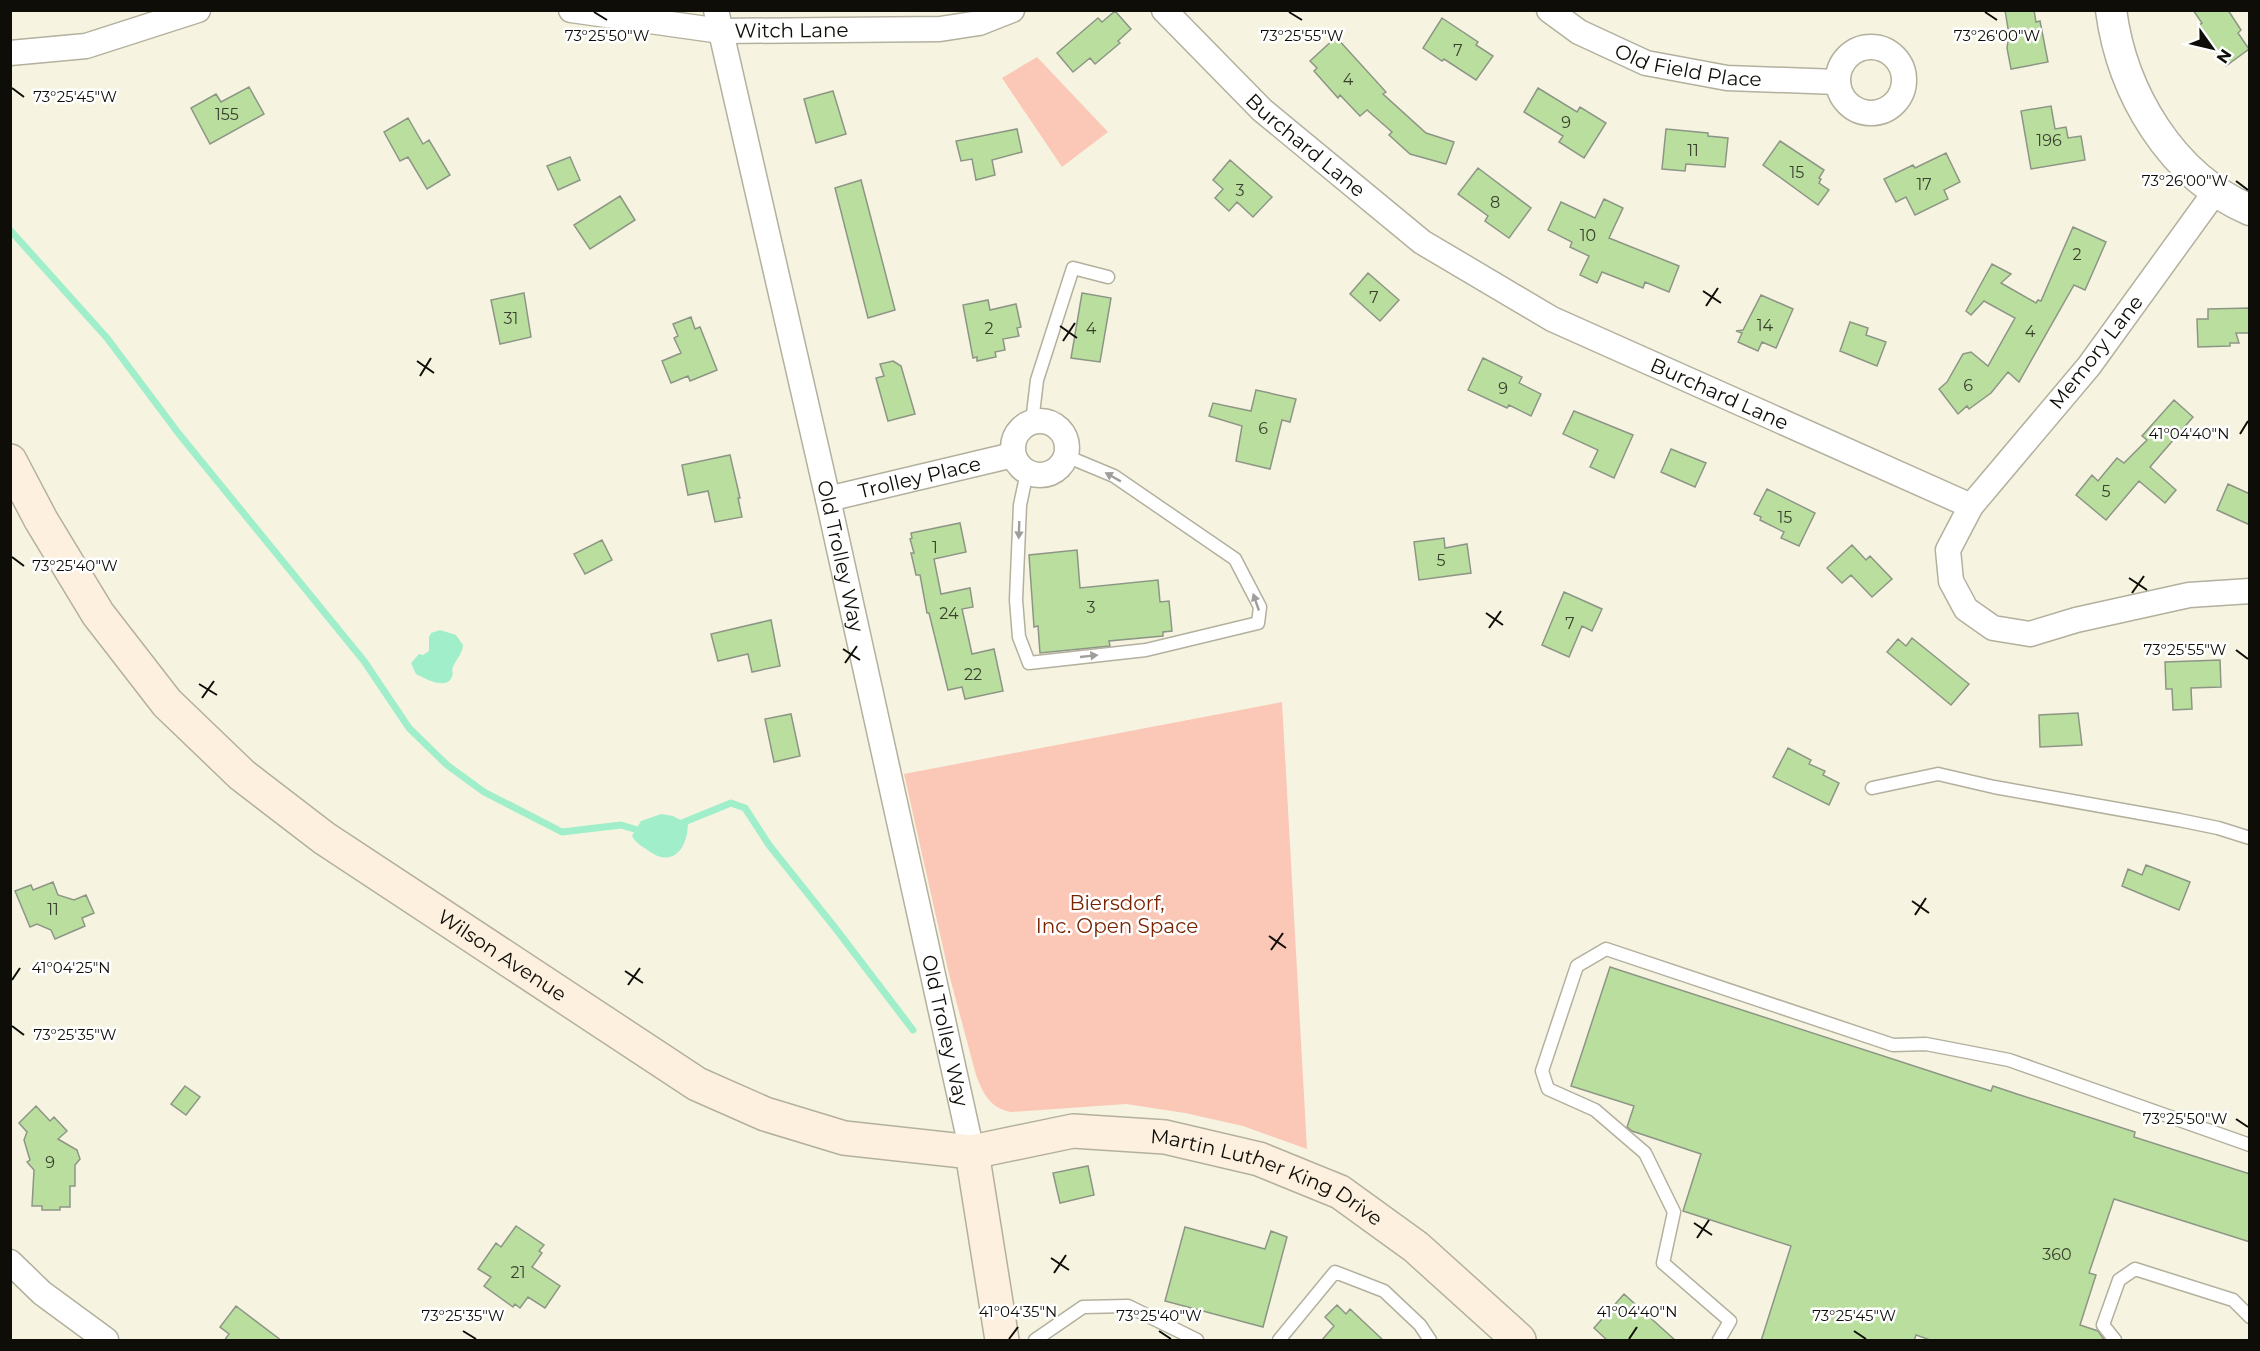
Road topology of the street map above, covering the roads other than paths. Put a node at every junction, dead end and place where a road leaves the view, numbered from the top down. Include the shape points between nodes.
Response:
1 (198, 10) edge
2 (571, 10) edge
3 (1012, 10) edge
4 (1164, 10) edge
5 (1549, 10) edge
6 (2111, 10) edge
7 (718, 21) edge
8 (10, 53) edge
9 (1838, 82) dead end
10 (2215, 192) junction
11 (2250, 210) edge
12 (1108, 277) dead end
13 (1032, 422) junction
14 (1066, 456) junction
15 (10, 461) edge
16 (1020, 464) junction
17 (828, 499) junction
18 (1971, 506) junction
19 (2250, 591) edge
20 (1872, 788) dead end
21 (2250, 838) edge
22 (2250, 1145) edge
23 (972, 1152) junction
24 (10, 1262) edge
25 (2250, 1317) edge
26 (106, 1341) edge
27 (1002, 1341) edge
28 (1035, 1341) edge
29 (1197, 1341) edge
30 (1279, 1341) edge
31 (1430, 1341) edge
32 (1519, 1341) edge
33 (1719, 1341) edge
34 (2115, 1341) edge

1 - 8 street via 86,46
2 - 7 street, Witch Lane
3 - 7 street, Witch Lane via 980,23 940,29
4 - 18 street, Burchard Lane via 1262,110 1422,242 1552,319
5 - 9 street, Old Field Place via 1579,32 1646,63 1727,78
6 - 10 street via 2123,64 2148,118 2187,168
7 - 17 street, Old Trolley Way
10 - 11 street
10 - 18 street, Memory Lane via 2089,366
12 - 13 lane via 1072,268 1037,380
13 - 14 street via 1051,423 1062,431
13 - 16 street via 1018,431 1012,447
14 - 16 street, Trolley Place via 1062,464 1046,475 1036,475
16 -> 14 lane via 1016,600 1018,637 1029,663 1146,650 1258,623 1260,607 1235,559 1114,476
15 - 23 main road, Wilson Avenue via 40,520 98,614 167,703 242,775 324,837 697,1084 765,1114 844,1138
16 - 17 street, Trolley Place
17 - 23 street, Old Trolley Way
18 - 19 street via 1948,550 1951,581 1966,609 1992,628 2030,634 2189,595
20 - 21 lane via 1938,774 2187,822
22 - 33 lane via 2009,1060 1926,1044 1893,1045 1606,950 1577,966 1542,1071 1548,1089 1595,1110 1645,1153 1674,1212 1663,1263 1730,1321
23 - 27 main road
23 - 32 main road, Martin Luther King Drive via 1073,1131 1165,1137 1259,1160 1340,1192 1416,1247
24 - 26 street via 42,1293
25 - 34 lane via 2234,1300 2136,1269 2119,1280 2103,1324
28 - 29 lane via 1083,1307 1128,1306
30 - 31 lane via 1335,1272 1384,1291

